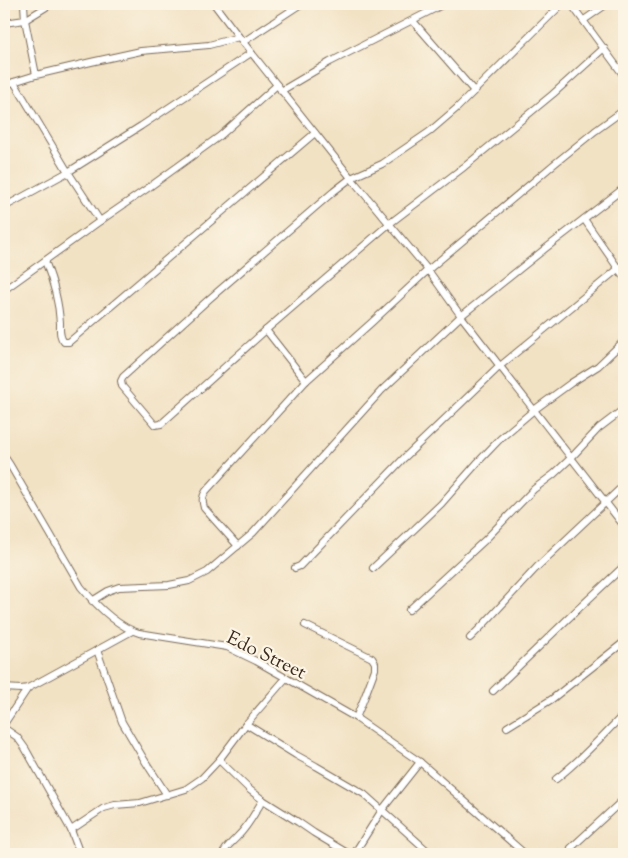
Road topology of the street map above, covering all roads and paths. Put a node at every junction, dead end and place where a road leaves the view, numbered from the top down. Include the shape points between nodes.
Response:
1 (24, 4) edge
2 (51, 4) edge
3 (214, 4) edge
4 (301, 4) edge
5 (444, 4) edge
6 (562, 4) edge
7 (571, 4) edge
8 (607, 4) edge
9 (26, 20) junction
10 (412, 20) junction
11 (584, 20) junction
12 (4, 23) edge
13 (241, 40) junction
14 (604, 48) junction
15 (251, 53) junction
16 (621, 66) edge
17 (36, 75) junction
18 (624, 76) edge
19 (14, 82) junction
20 (4, 85) edge
21 (279, 88) junction
22 (474, 91) junction
23 (624, 110) edge
24 (315, 132) junction
25 (68, 172) junction
26 (352, 178) junction
27 (624, 188) edge
28 (4, 207) edge
29 (584, 219) junction
30 (100, 221) junction
31 (389, 224) junction
32 (45, 261) junction
33 (622, 267) edge
34 (428, 270) junction
35 (624, 277) edge
36 (4, 290) edge
37 (461, 316) junction
38 (266, 330) junction
39 (624, 341) edge
40 (500, 366) junction
41 (306, 381) junction
42 (624, 409) edge
43 (534, 410) junction
44 (4, 456) edge
45 (571, 458) junction
46 (624, 485) edge
47 (606, 502) junction
48 (624, 526) edge
49 (238, 546) junction
50 (624, 566) edge
51 (295, 568) dead end
52 (373, 568) dead end
53 (92, 601) junction
54 (409, 610) dead end
55 (305, 625) dead end
56 (132, 631) junction
57 (470, 638) dead end
58 (624, 642) edge
59 (96, 650) junction
60 (286, 678) junction
61 (4, 688) edge
62 (28, 688) junction
63 (493, 691) dead end
64 (624, 714) edge
65 (356, 718) junction
66 (4, 724) edge
67 (246, 724) junction
68 (507, 727) dead end
69 (4, 728) edge
70 (219, 760) junction
71 (420, 762) junction
72 (556, 779) dead end
73 (167, 795) junction
74 (624, 799) edge
75 (263, 800) junction
76 (382, 810) junction
77 (71, 830) junction
78 (572, 848) dead end
79 (521, 853) edge
80 (80, 854) edge
81 (223, 854) edge
82 (349, 854) edge
83 (354, 854) edge
84 (431, 854) edge

1 - 9 street
2 - 9 street
3 - 13 street
4 - 13 street
5 - 10 street
6 - 22 street
7 - 11 street
8 - 11 street
9 - 12 street
9 - 17 street
10 - 21 street
10 - 22 street
11 - 14 street
13 - 15 street
13 - 17 street via 141,51
14 - 16 street
14 - 31 street via 464,167
15 - 21 street
15 - 25 street
16 - 18 street
17 - 19 street
19 - 20 street
19 - 25 street
21 - 24 street
21 - 30 street via 220,136
22 - 26 street via 429,132 382,164
23 - 34 street via 553,164
24 - 26 street
24 - 32 street via 69,342 61,338 54,286
25 - 28 street
25 - 30 street
26 - 31 street
26 - 38 street via 208,300 123,378 122,386 155,425 161,424
27 - 29 street
29 - 33 street
29 - 37 street
30 - 32 street
31 - 34 street
31 - 38 street
32 - 36 street
33 - 35 street
33 - 40 street
34 - 37 street
34 - 41 street
37 - 40 street
37 - 49 street via 382,390
38 - 41 street
39 - 43 street via 598,366
40 - 43 street
40 - 51 street
41 - 49 street via 203,496 204,508
42 - 45 street via 599,428
43 - 45 street
43 - 52 street via 500,439 441,504
44 - 53 street, Edo Street via 70,570
45 - 47 street
45 - 54 street via 534,489 485,540
46 - 47 street
47 - 48 street
47 - 57 street via 537,567
49 - 53 street via 208,572 189,580 169,585 119,587
50 - 63 street
53 - 56 street, Edo Street
55 - 65 street via 372,658 375,663
56 - 59 street
56 - 60 street, Edo Street via 227,647
58 - 68 street via 552,699
59 - 62 street
59 - 73 street via 122,722
60 - 65 street, Edo Street
60 - 67 street
61 - 62 street
62 - 66 street
64 - 72 street
65 - 71 street, Edo Street
67 - 70 street
67 - 76 street via 364,794
69 - 77 street via 25,748
70 - 73 street via 186,789
70 - 75 street
71 - 76 street
71 - 79 street, Edo Street
73 - 77 street via 104,808
74 - 78 street
75 - 81 street
75 - 82 street
76 - 83 street
76 - 84 street
77 - 80 street

